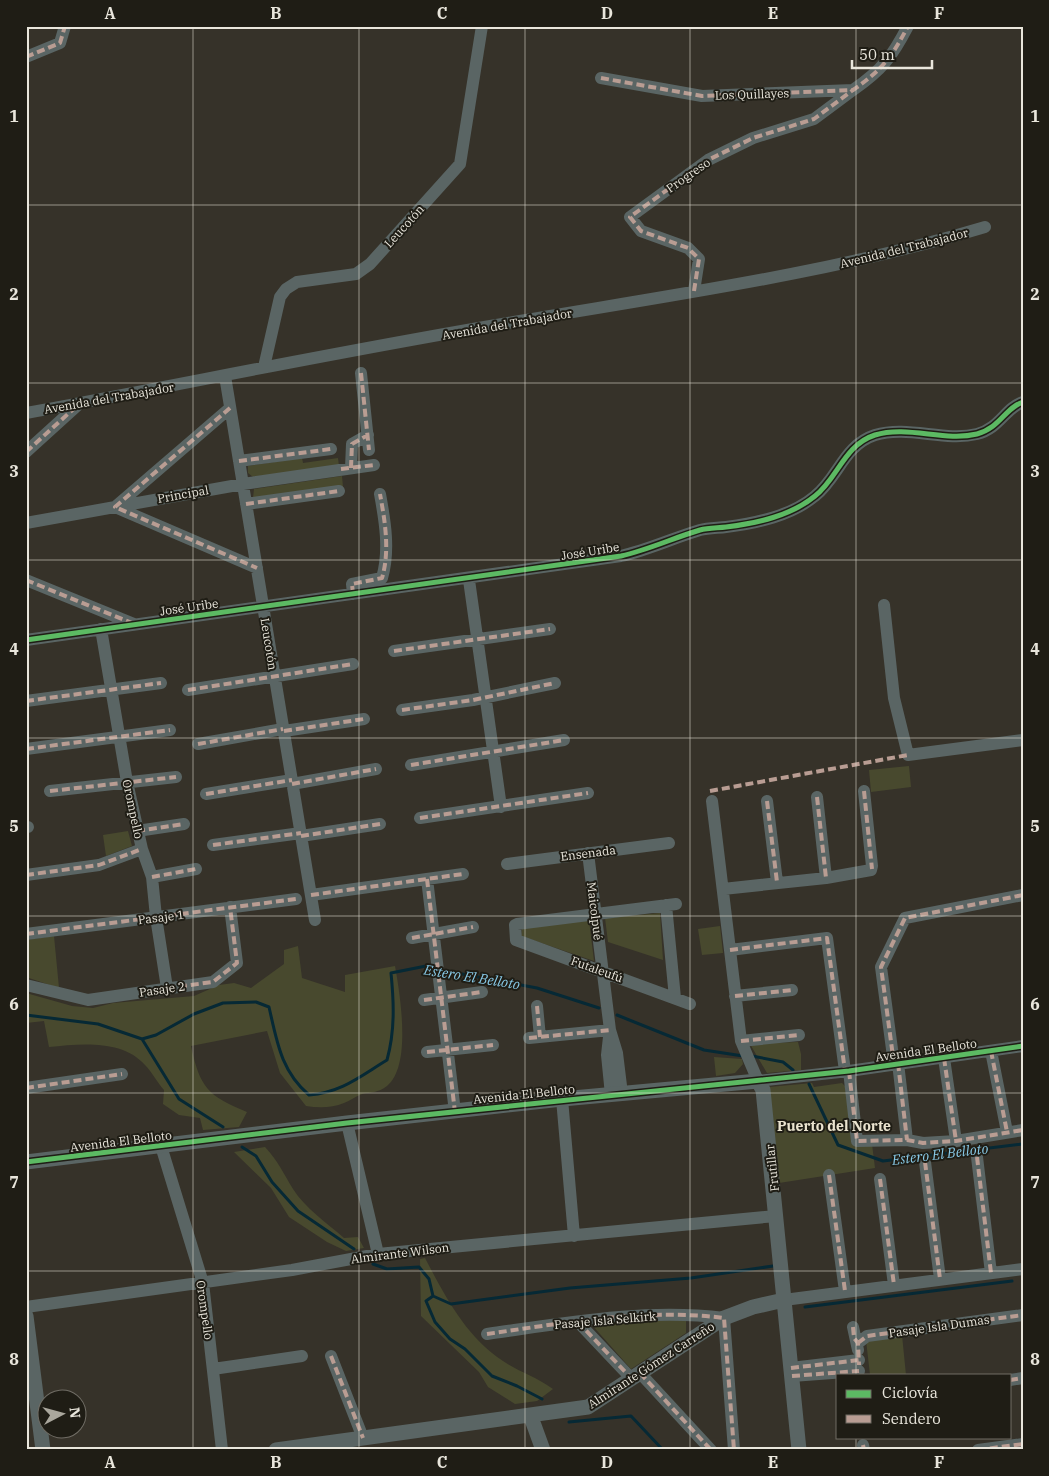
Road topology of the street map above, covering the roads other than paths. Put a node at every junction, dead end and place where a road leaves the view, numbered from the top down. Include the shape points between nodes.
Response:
1 (65, 26) edge
2 (482, 26) edge
3 (908, 26) edge
4 (26, 57) edge
5 (601, 78) dead end
6 (853, 90) junction
7 (985, 227) dead end
8 (694, 292) junction
9 (264, 367) junction
10 (360, 373) dead end
11 (224, 376) junction
12 (1023, 402) edge
13 (80, 403) junction
14 (230, 408) junction
15 (26, 413) edge
16 (368, 435) junction
17 (331, 449) dead end
18 (369, 450) dead end
19 (26, 452) edge
20 (239, 461) junction
21 (374, 465) dead end
22 (346, 469) junction
23 (242, 484) junction
24 (339, 491) dead end
25 (380, 494) dead end
26 (246, 504) junction
27 (115, 507) junction
28 (26, 523) edge
29 (257, 568) junction
30 (26, 580) edge
31 (469, 580) junction
32 (353, 594) junction
33 (884, 605) dead end
34 (263, 607) junction
35 (136, 625) junction
36 (101, 629) junction
37 (550, 629) dead end
38 (479, 639) junction
39 (26, 640) edge
40 (394, 651) dead end
41 (353, 664) dead end
42 (275, 677) junction
43 (555, 683) dead end
44 (161, 684) dead end
45 (112, 690) junction
46 (188, 690) dead end
47 (486, 696) junction
48 (26, 701) edge
49 (402, 710) dead end
50 (364, 719) dead end
51 (170, 730) dead end
52 (284, 730) junction
53 (120, 735) junction
54 (564, 740) dead end
55 (1023, 740) edge
56 (198, 744) dead end
57 (26, 749) edge
58 (494, 752) junction
59 (411, 765) dead end
60 (376, 769) dead end
61 (176, 777) dead end
62 (127, 782) junction
63 (292, 782) junction
64 (50, 791) dead end
65 (864, 791) dead end
66 (588, 793) dead end
67 (206, 794) dead end
68 (817, 797) dead end
69 (712, 801) dead end
70 (767, 801) dead end
71 (501, 807) junction
72 (420, 818) dead end
73 (184, 824) dead end
74 (380, 824) dead end
75 (137, 831) junction
76 (301, 834) junction
77 (669, 843) dead end
78 (214, 845) dead end
79 (142, 850) junction
80 (588, 852) junction
81 (507, 864) dead end
82 (196, 869) dead end
83 (463, 874) dead end
84 (26, 875) edge
85 (152, 877) junction
86 (826, 878) junction
87 (426, 879) junction
88 (776, 882) junction
89 (723, 888) junction
90 (311, 895) junction
91 (1023, 895) edge
92 (296, 899) dead end
93 (230, 907) junction
94 (596, 913) junction
95 (156, 917) junction
96 (315, 920) dead end
97 (473, 927) dead end
98 (26, 934) edge
99 (433, 934) junction
100 (412, 938) dead end
101 (730, 950) junction
102 (603, 972) junction
103 (26, 985) edge
104 (167, 988) junction
105 (792, 990) dead end
106 (482, 992) dead end
107 (735, 996) junction
108 (442, 997) junction
109 (675, 998) junction
110 (424, 1000) dead end
111 (690, 1004) dead end
112 (537, 1006) dead end
113 (610, 1030) junction
114 (799, 1035) dead end
115 (493, 1045) dead end
116 (1023, 1046) edge
117 (448, 1050) junction
118 (745, 1050) junction
119 (991, 1051) junction
120 (427, 1052) dead end
121 (944, 1058) junction
122 (896, 1064) junction
123 (847, 1071) junction
124 (122, 1074) dead end
125 (758, 1081) junction
126 (26, 1088) edge
127 (616, 1094) junction
128 (562, 1100) junction
129 (455, 1112) junction
130 (347, 1123) junction
131 (1023, 1130) edge
132 (1007, 1132) junction
133 (907, 1140) junction
134 (956, 1141) junction
135 (161, 1146) junction
136 (977, 1157) dead end
137 (26, 1162) edge
138 (925, 1162) dead end
139 (830, 1175) dead end
140 (880, 1179) dead end
141 (776, 1216) junction
142 (574, 1236) junction
143 (378, 1254) junction
144 (1023, 1269) edge
145 (991, 1273) junction
146 (940, 1278) junction
147 (203, 1283) junction
148 (894, 1285) junction
149 (845, 1291) junction
150 (784, 1300) junction
151 (26, 1307) edge
152 (1023, 1314) edge
153 (26, 1316) edge
154 (724, 1318) junction
155 (578, 1322) junction
156 (853, 1327) dead end
157 (487, 1334) dead end
158 (858, 1343) junction
159 (302, 1356) dead end
160 (331, 1356) dead end
161 (213, 1369) junction
162 (859, 1369) edge
163 (791, 1372) junction
164 (636, 1376) junction
165 (530, 1417) junction
166 (357, 1442) edge
167 (1023, 1444) edge
168 (43, 1450) edge
169 (222, 1450) edge
170 (276, 1450) edge
171 (543, 1450) edge
172 (711, 1450) edge
173 (734, 1450) edge
174 (799, 1450) edge
175 (978, 1450) edge

1 - 4 street via 60,43
2 - 9 street, Leucotón via 460,164 370,264 356,274 297,282 286,289 280,297
3 - 6 street via 892,57
5 - 6 street, Los Quillayes via 702,96
6 - 8 street, Progreso via 814,120 754,138 708,160 630,217 641,230 688,248 699,259
7 - 8 street, Avenida del Trabajador via 918,247
8 - 9 street, Avenida del Trabajador
9 - 11 street, Avenida del Trabajador
10 - 16 street
11 - 13 street, Avenida del Trabajador
11 - 14 street, Leucotón
12 - 31 street, José Uribe via 1008,411 1000,422 977,434 900,432 875,436 856,446 815,496 785,514 701,530 621,556
13 - 15 street, Avenida del Trabajador
13 - 19 street
14 - 20 street, Leucotón
14 - 27 street
16 - 18 street
16 - 22 street via 352,444
17 - 20 street
20 - 23 street, Leucotón
21 - 22 street, Principal
22 - 23 street, Principal
23 - 26 street, Leucotón
23 - 27 street, Principal
24 - 26 street
25 - 32 street via 385,520 382,578 352,584
26 - 29 street, Leucotón
27 - 28 street, Principal
27 - 29 street
29 - 34 street, Leucotón
30 - 35 street
31 - 32 street, José Uribe
31 - 38 street
32 - 34 street, José Uribe
33 - 55 street via 894,698 908,755
34 - 35 street, José Uribe
34 - 42 street, Leucotón
35 - 36 street, José Uribe
36 - 39 street, José Uribe
36 - 45 street, Orompello
37 - 38 street
38 - 40 street
38 - 47 street
41 - 42 street, Leucotón
42 - 46 street, Leucotón
42 - 52 street, Leucotón
43 - 47 street
44 - 45 street
45 - 48 street
45 - 53 street, Orompello
47 - 49 street
47 - 58 street
50 - 52 street
51 - 53 street
52 - 56 street
52 - 63 street, Leucotón
53 - 57 street
53 - 62 street, Orompello
54 - 58 street
58 - 59 street
58 - 71 street
60 - 63 street
61 - 62 street
62 - 64 street
62 - 75 street, Orompello
63 - 67 street
63 - 76 street, Leucotón
65 - 86 street via 872,869
66 - 71 street
68 - 86 street
69 - 89 street, Frutillar
70 - 88 street
71 - 72 street
73 - 75 street
74 - 76 street
75 - 79 street, Orompello
76 - 78 street
76 - 90 street, Leucotón
77 - 80 street, Ensenada
79 - 84 street via 99,865
79 - 85 street, Orompello
80 - 81 street, Ensenada
80 - 94 street, Maicolpué
82 - 85 street
83 - 87 street
85 - 95 street, Orompello
86 - 88 street
87 - 90 street
87 - 99 street
88 - 89 street
89 - 101 street, Frutillar
90 - 96 street, Leucotón
91 - 122 street via 905,918 881,967
92 - 93 street, Pasaje 1
93 - 95 street, Pasaje 1
93 - 104 street, Pasaje 2 via 237,963 213,982
94 - 102 street, Maicolpué
94 - 102 street, Futaleufú via 514,925 516,940
94 - 109 street via 671,905
95 - 98 street, Pasaje 1
95 - 104 street, Orompello
97 - 99 street
99 - 100 street
99 - 108 street
101 - 107 street, Frutillar
101 - 123 street via 827,938
102 - 109 street, Futaleufú
102 - 113 street, Maicolpué
103 - 104 street, Pasaje 2 via 88,1000
105 - 107 street
106 - 108 street
107 - 118 street, Frutillar
108 - 110 street
108 - 117 street
109 - 111 street, Futaleufú
112 - 113 street via 534,1037
113 - 127 street, Maicolpué via 608,1055
114 - 118 street
115 - 117 street
116 - 119 street, Avenida El Belloto
117 - 120 street
117 - 129 street
118 - 125 street, Frutillar
119 - 121 street, Avenida El Belloto
119 - 132 street
121 - 122 street, Avenida El Belloto
121 - 134 street
122 - 123 street, Avenida El Belloto
122 - 133 street
123 - 125 street, Avenida El Belloto
123 - 133 street via 857,1141
124 - 126 street
125 - 127 street, Avenida El Belloto
125 - 141 street, Frutillar via 763,1094
127 - 128 street, Avenida El Belloto
128 - 129 street, Avenida El Belloto
128 - 142 street
129 - 130 street, Avenida El Belloto
130 - 135 street, Avenida El Belloto
130 - 143 street
131 - 132 street
132 - 134 street
133 - 134 street via 923,1143
135 - 137 street, Avenida El Belloto
135 - 147 street, Orompello
136 - 145 street
138 - 146 street
139 - 149 street
140 - 148 street
141 - 142 street, Almirante Wilson
141 - 150 street, Frutillar
142 - 143 street, Almirante Wilson
143 - 147 street, Almirante Wilson
144 - 145 street, Almirante Gómez Carreño
145 - 146 street, Almirante Gómez Carreño
146 - 148 street, Almirante Gómez Carreño
147 - 151 street, Almirante Wilson
147 - 161 street, Orompello
148 - 149 street, Almirante Gómez Carreño
149 - 150 street, Almirante Gómez Carreño
150 - 154 street, Almirante Gómez Carreño
150 - 163 street, Frutillar
152 - 158 street, Pasaje Isla Dumas via 867,1336
153 - 168 street
154 - 155 street, Pasaje Isla Selkirk via 688,1313
154 - 164 street, Almirante Gómez Carreño
154 - 173 street
155 - 157 street, Pasaje Isla Selkirk
155 - 164 street
156 - 158 street
158 - 162 street
159 - 161 street
160 - 166 street
161 - 169 street, Orompello
162 - 163 street
163 - 174 street, Frutillar
164 - 165 street, Almirante Gómez Carreño via 588,1408
164 - 172 street
165 - 166 street, Almirante Gómez Carreño
165 - 171 street
166 - 170 street, Almirante Gómez Carreño
167 - 175 street

